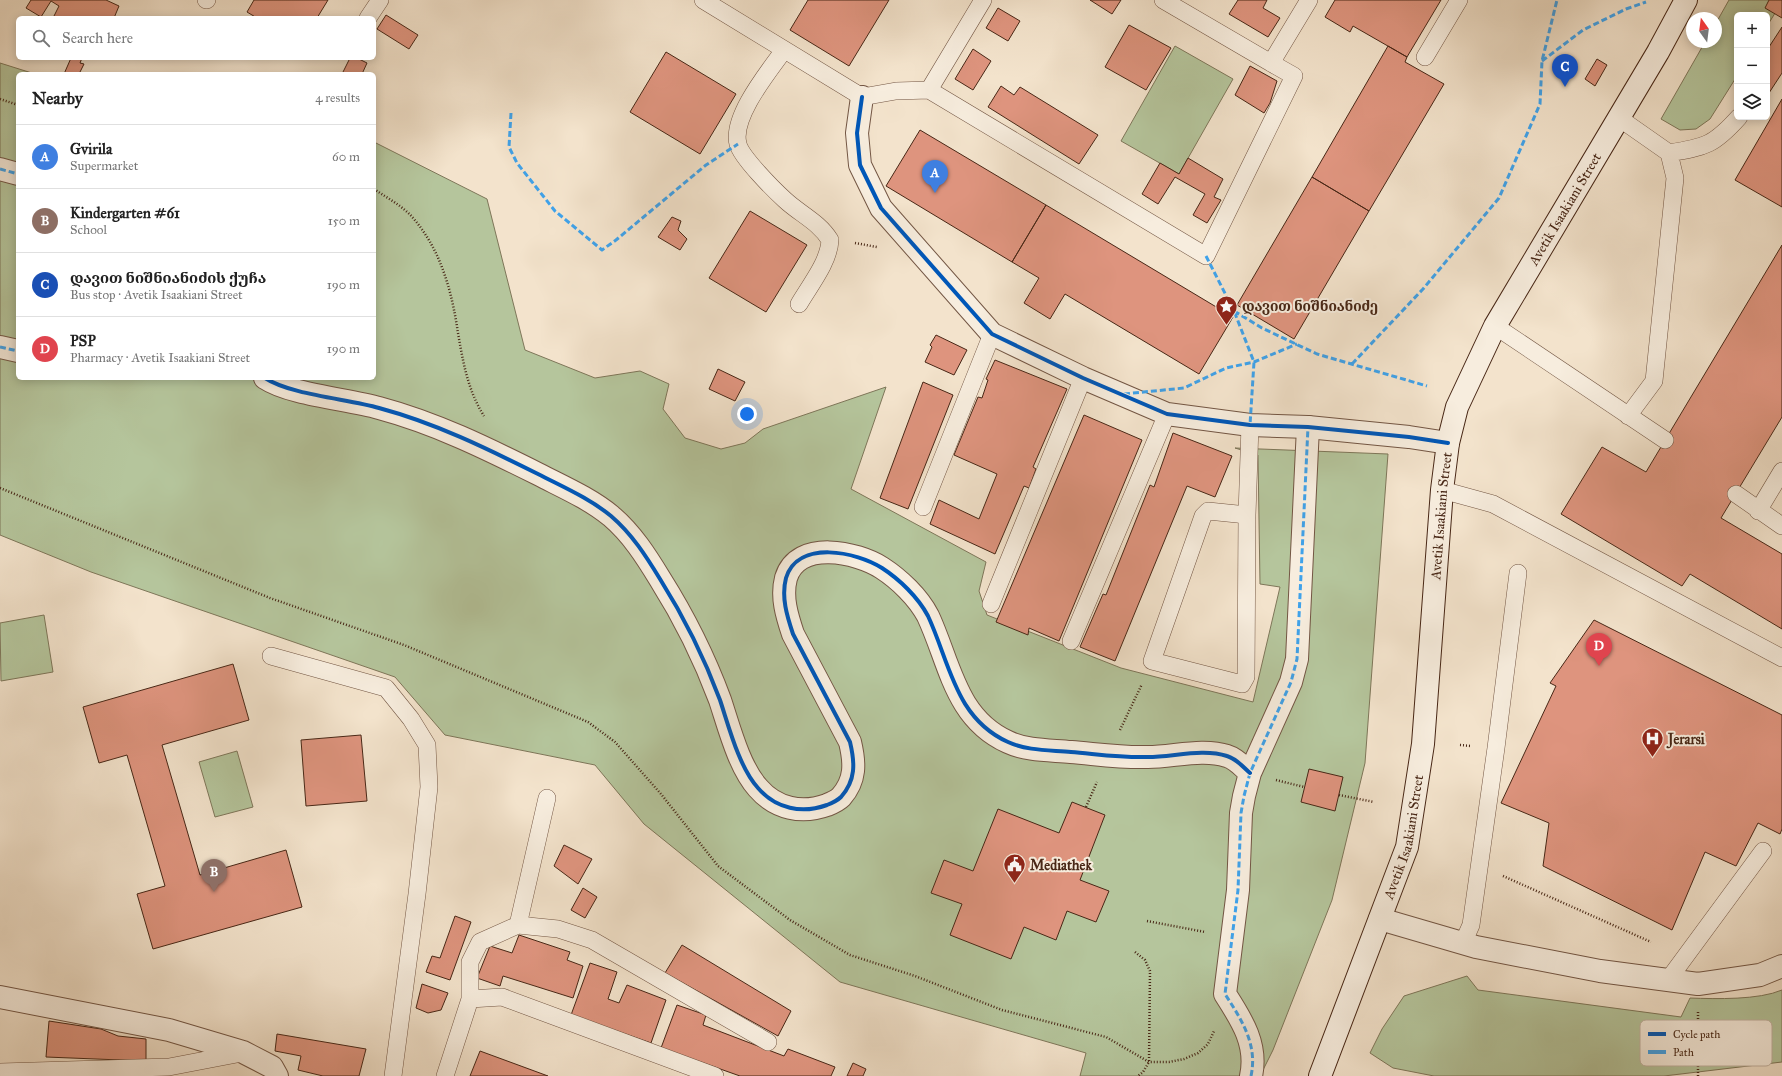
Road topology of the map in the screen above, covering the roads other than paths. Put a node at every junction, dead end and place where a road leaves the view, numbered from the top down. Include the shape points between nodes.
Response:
1 (380, 0) edge
2 (703, 0) edge
3 (983, 0) edge
4 (1162, 0) edge
5 (1309, 0) edge
6 (1459, 0) edge
7 (1686, 0) edge
8 (369, 16) edge
9 (784, 50) junction
10 (1425, 57) dead end
11 (1271, 63) junction
12 (929, 90) junction
13 (862, 97) junction
14 (1619, 118) junction
15 (1737, 120) edge
16 (1669, 153) junction
17 (0, 169) edge
18 (16, 173) edge
19 (799, 304) dead end
20 (1495, 326) junction
21 (992, 334) junction
22 (0, 347) edge
23 (16, 351) edge
24 (1083, 378) junction
25 (270, 380) edge
26 (1167, 414) junction
27 (1628, 416) junction
28 (1250, 425) junction
29 (1308, 427) junction
30 (1665, 440) dead end
31 (1448, 443) junction
32 (1782, 471) edge
33 (1442, 490) junction
34 (1736, 494) dead end
35 (923, 507) dead end
36 (1758, 511) junction
37 (1247, 515) junction
38 (1782, 526) edge
39 (1518, 573) dead end
40 (992, 604) dead end
41 (1071, 641) dead end
42 (271, 656) dead end
43 (1782, 658) edge
44 (1250, 773) junction
45 (547, 798) dead end
46 (1762, 851) dead end
47 (1380, 919) junction
48 (518, 925) junction
49 (1463, 943) junction
50 (1782, 966) edge
51 (1668, 980) junction
52 (0, 997) edge
53 (470, 999) junction
54 (768, 1042) dead end
55 (243, 1052) junction
56 (0, 1072) edge
57 (277, 1076) edge
58 (393, 1076) edge
59 (445, 1076) edge
60 (715, 1076) edge
61 (1251, 1076) edge
62 (1321, 1076) edge

1 - 8 lane
2 - 9 lane
3 - 12 lane
4 - 11 lane
5 - 11 lane
6 - 10 lane
7 - 14 street, Avetik Isaakiani Street
9 - 13 lane
9 - 19 lane via 748,102 739,126 738,144 752,166 785,200 818,224 830,240 830,248 824,261
11 - 12 lane via 1294,76 1206,256
12 - 13 lane via 896,91
13 - 21 street via 857,133 860,165 881,208
14 - 16 lane
14 - 20 street, Avetik Isaakiani Street
15 - 16 lane via 1722,136 1701,148
16 - 27 lane via 1675,178 1654,381
17 - 18 street
20 - 27 lane
20 - 31 street, Avetik Isaakiani Street via 1457,407
21 - 24 street
21 - 35 lane
22 - 23 street
24 - 26 street
24 - 40 lane
25 - 44 street via 291,388 416,418 498,454 585,498 611,516 633,538 682,613 699,648 740,755 752,779 770,799 787,808 816,809 837,801 849,788 853,776 854,758 850,742 793,634 784,597 787,577 794,565 804,557 835,552 857,556 881,567 917,600 927,616 956,687 981,725 994,736 1028,748 1108,755 1146,758 1200,754 1226,756 1236,760
26 - 28 street
26 - 41 lane
27 - 30 lane
28 - 29 street
28 - 37 lane
29 - 31 street
29 - 44 street via 1297,659 1291,682
31 - 33 street, Avetik Isaakiani Street
32 - 36 lane
33 - 43 lane via 1493,504
33 - 47 street, Avetik Isaakiani Street via 1423,744 1407,847
34 - 36 lane
36 - 38 lane
37 - 37 lane via 1208,511 1203,516 1152,661 1242,684 1246,677
39 - 49 lane via 1471,925
42 - 58 lane via 386,688 411,719 427,745 429,787
44 - 61 street via 1241,813 1238,890 1224,994 1250,1037 1253,1065
45 - 48 lane
46 - 51 lane
47 - 49 street
47 - 62 street, Avetik Isaakiani Street
48 - 53 lane via 480,942 470,962
48 - 54 lane via 558,929 592,940
49 - 51 street via 1592,969
50 - 51 street via 1760,975 1698,984
52 - 55 street via 169,1030
53 - 59 lane
53 - 60 lane via 502,997
55 - 56 lane via 169,1067
55 - 57 street via 272,1067

